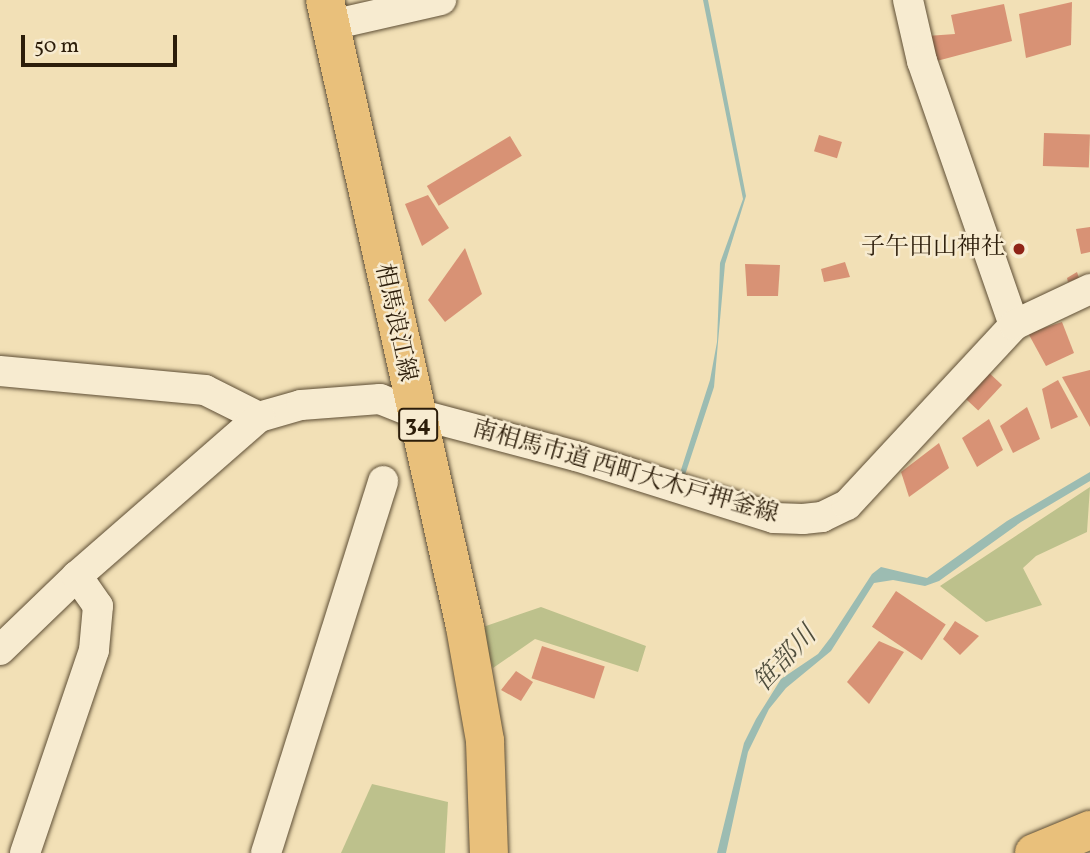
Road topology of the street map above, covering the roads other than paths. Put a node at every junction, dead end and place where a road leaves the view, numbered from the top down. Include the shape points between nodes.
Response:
1 (440, 0) edge
2 (908, 0) edge
3 (328, 12) edge
4 (1090, 289) edge
5 (1014, 325) junction
6 (0, 371) edge
7 (414, 413) junction
8 (260, 417) junction
9 (383, 481) dead end
10 (77, 576) junction
11 (0, 650) edge
12 (1090, 830) edge
13 (25, 853) edge
14 (266, 853) edge
15 (489, 853) edge
16 (1034, 853) edge

1 - 3 street
2 - 5 street via 922,61
3 - 7 main road, 相馬浪江線 / 34
4 - 5 street, 南相馬市道 西町大木戸押釜線
5 - 7 street, 南相馬市道 西町大木戸押釜線 via 857,495 822,517 774,518 576,456
6 - 8 street via 205,390
7 - 8 street, 南相馬市道 西町大木戸押釜線 via 380,399 301,405
7 - 15 main road, 相馬浪江線 / 34 via 476,686 486,763
8 - 10 street
9 - 14 street
10 - 11 street
10 - 13 street via 98,606 94,650
12 - 16 main road

